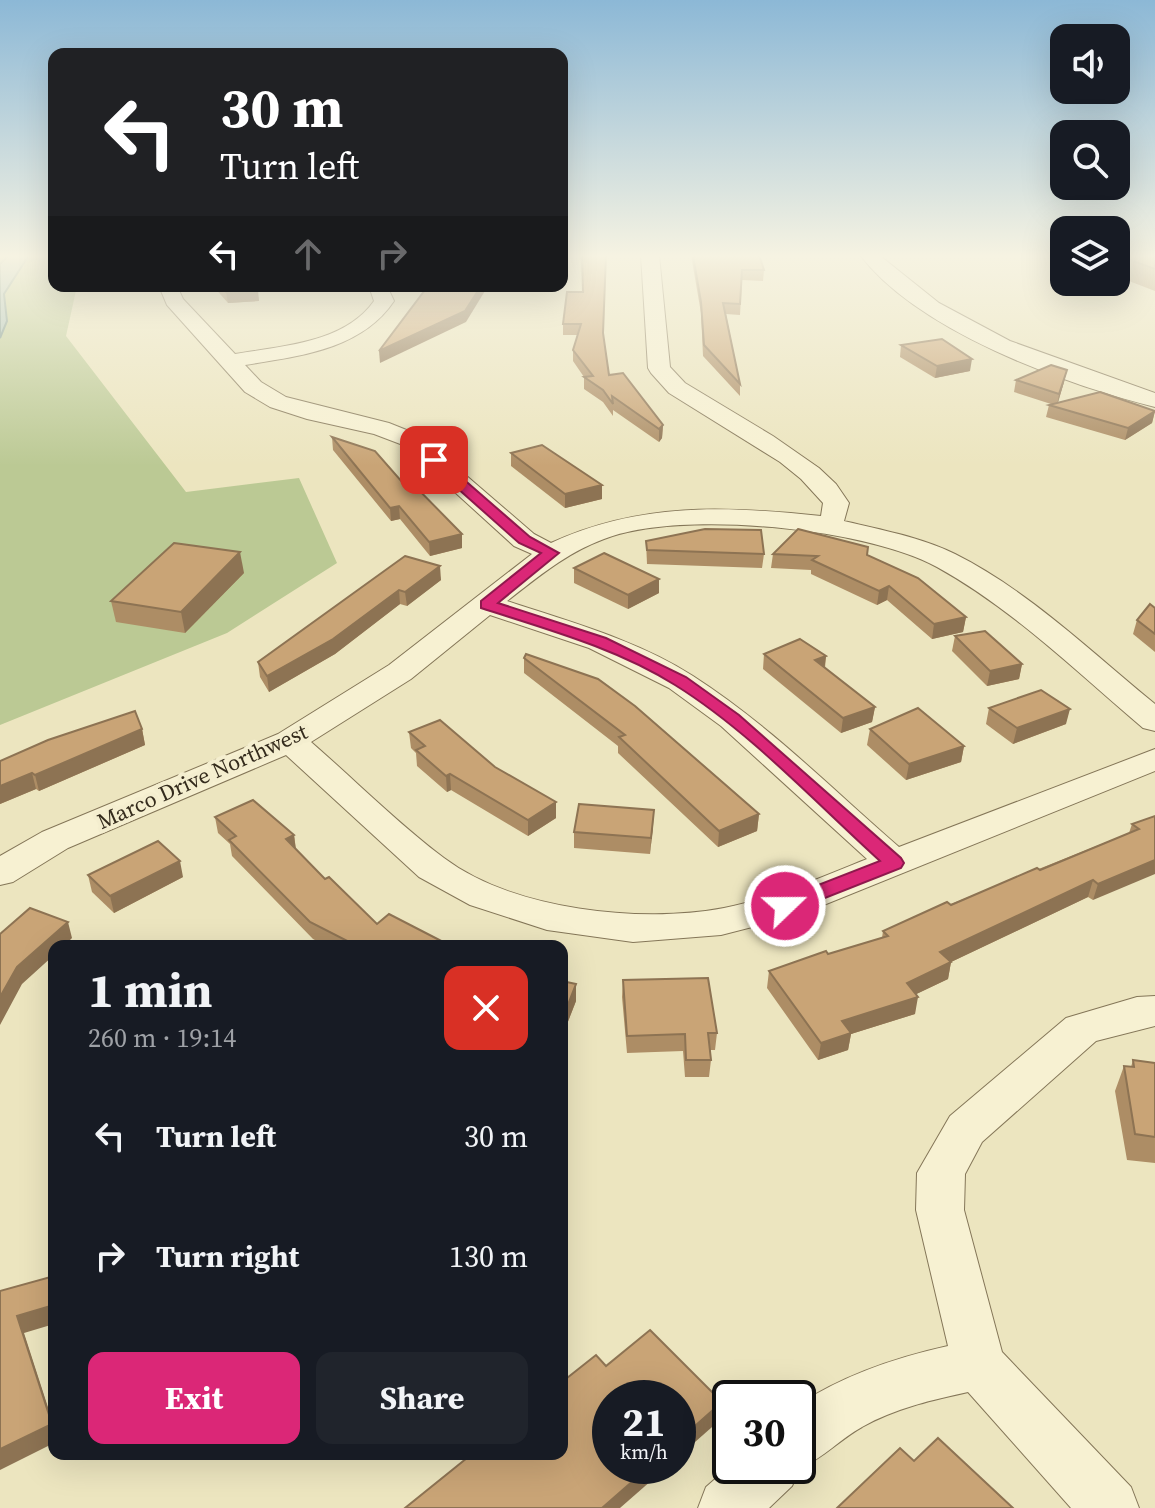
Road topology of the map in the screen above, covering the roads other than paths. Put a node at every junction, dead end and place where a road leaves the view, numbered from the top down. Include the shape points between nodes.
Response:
1 (196, 325) edge
2 (360, 325) edge
3 (656, 325) edge
4 (960, 325) edge
5 (228, 362) junction
6 (1155, 400) edge
7 (828, 525) junction
8 (551, 553) junction
9 (486, 604) junction
10 (1155, 721) edge
11 (290, 741) junction
12 (1155, 759) edge
13 (894, 863) junction
14 (0, 873) edge
15 (1155, 1011) edge
16 (979, 1365) junction
17 (816, 1424) edge
18 (753, 1484) edge
19 (727, 1508) edge
20 (1110, 1508) edge

1 - 5 street
2 - 5 street via 302,347
3 - 7 street via 659,368 677,388 814,476 836,503 837,512
4 - 6 street via 1069,373
5 - 8 street via 278,402 411,440 524,540
7 - 8 street, Marco Drive Northwest via 753,517 662,519 599,531
7 - 10 street, Marco Drive Northwest via 907,545 977,577
8 - 9 street, Marco Drive Northwest
9 - 11 street, Marco Drive Northwest via 400,672
9 - 13 street via 600,642 680,681 733,719
11 - 13 street via 432,868 484,896 547,917 633,928 721,922 785,906
11 - 14 street, Marco Drive Northwest via 55,840
12 - 13 street
15 - 16 street via 1081,1029 966,1129 941,1173 940,1210
16 - 17 street via 889,1385
16 - 20 street
18 - 19 street

